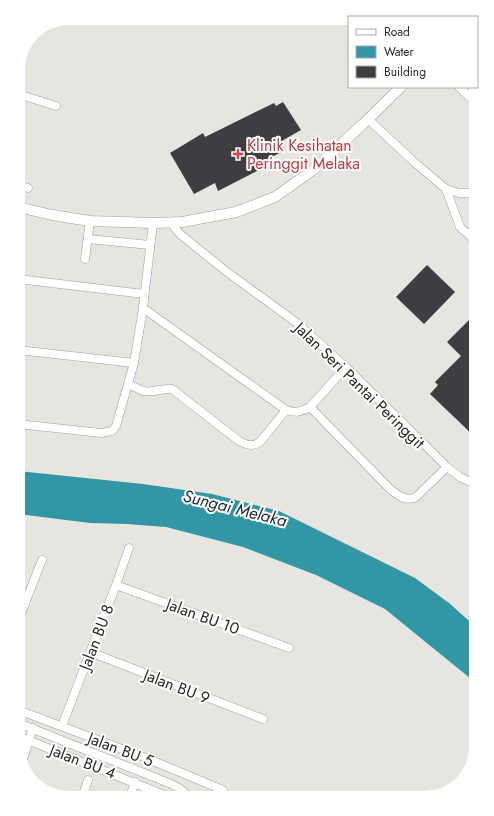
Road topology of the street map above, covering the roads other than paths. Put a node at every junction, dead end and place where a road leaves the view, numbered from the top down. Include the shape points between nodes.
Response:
1 (400, 88) edge
2 (460, 88) edge
3 (25, 96) edge
4 (469, 96) edge
5 (56, 106) dead end
6 (368, 119) junction
7 (25, 187) edge
8 (28, 188) dead end
9 (446, 189) junction
10 (469, 192) edge
11 (25, 209) edge
12 (90, 221) junction
13 (174, 222) junction
14 (153, 223) junction
15 (469, 235) edge
16 (88, 239) junction
17 (150, 245) junction
18 (85, 259) dead end
19 (25, 280) edge
20 (144, 294) junction
21 (143, 308) junction
22 (25, 351) edge
23 (134, 363) junction
24 (346, 367) junction
25 (128, 384) junction
26 (310, 407) junction
27 (286, 410) junction
28 (25, 425) edge
29 (447, 467) junction
30 (469, 482) edge
31 (129, 548) dead end
32 (42, 560) dead end
33 (116, 585) junction
34 (25, 603) edge
35 (289, 648) dead end
36 (90, 652) junction
37 (25, 713) edge
38 (263, 720) dead end
39 (25, 725) edge
40 (62, 726) junction
41 (33, 728) junction
42 (25, 739) edge
43 (29, 740) junction
44 (25, 752) edge
45 (88, 780) dead end
46 (135, 782) junction
47 (223, 790) dead end
48 (84, 791) edge
49 (132, 791) edge
50 (157, 791) edge
51 (183, 791) edge

1 - 6 street
2 - 4 street
3 - 5 street
6 - 9 street
6 - 13 street via 313,170 275,196 236,212
7 - 8 street
9 - 10 street via 459,193
9 - 15 street via 460,227
11 - 12 street
12 - 14 street
12 - 16 street
13 - 14 street
13 - 24 street, Jalan Seri Pantai Peringgit via 176,231 297,323
14 - 17 street
16 - 17 street
16 - 18 street
17 - 20 street
19 - 20 street
20 - 21 street
21 - 23 street
21 - 27 street
22 - 23 street
23 - 25 street
24 - 26 street
24 - 29 street, Jalan Seri Pantai Peringgit
25 - 27 street via 144,391 172,389 238,441 250,446 260,442
25 - 28 street via 116,426 107,433
26 - 27 street via 295,413
26 - 29 street via 390,489 405,499 416,497
29 - 30 street, Jalan Seri Pantai Peringgit
31 - 33 street, Jalan BU 8
32 - 34 street
33 - 35 street, Jalan BU 10
33 - 36 street, Jalan BU 8
36 - 38 street, Jalan BU 9
36 - 40 street, Jalan BU 8
37 - 40 street, Jalan BU 5
39 - 41 street, Jalan BU 4
40 - 47 street, Jalan BU 5
41 - 43 street
41 - 51 street, Jalan BU 4
42 - 43 street, Jalan BU 4
43 - 44 street
43 - 46 street, Jalan BU 4
45 - 48 street
46 - 49 street
46 - 50 street, Jalan BU 4

